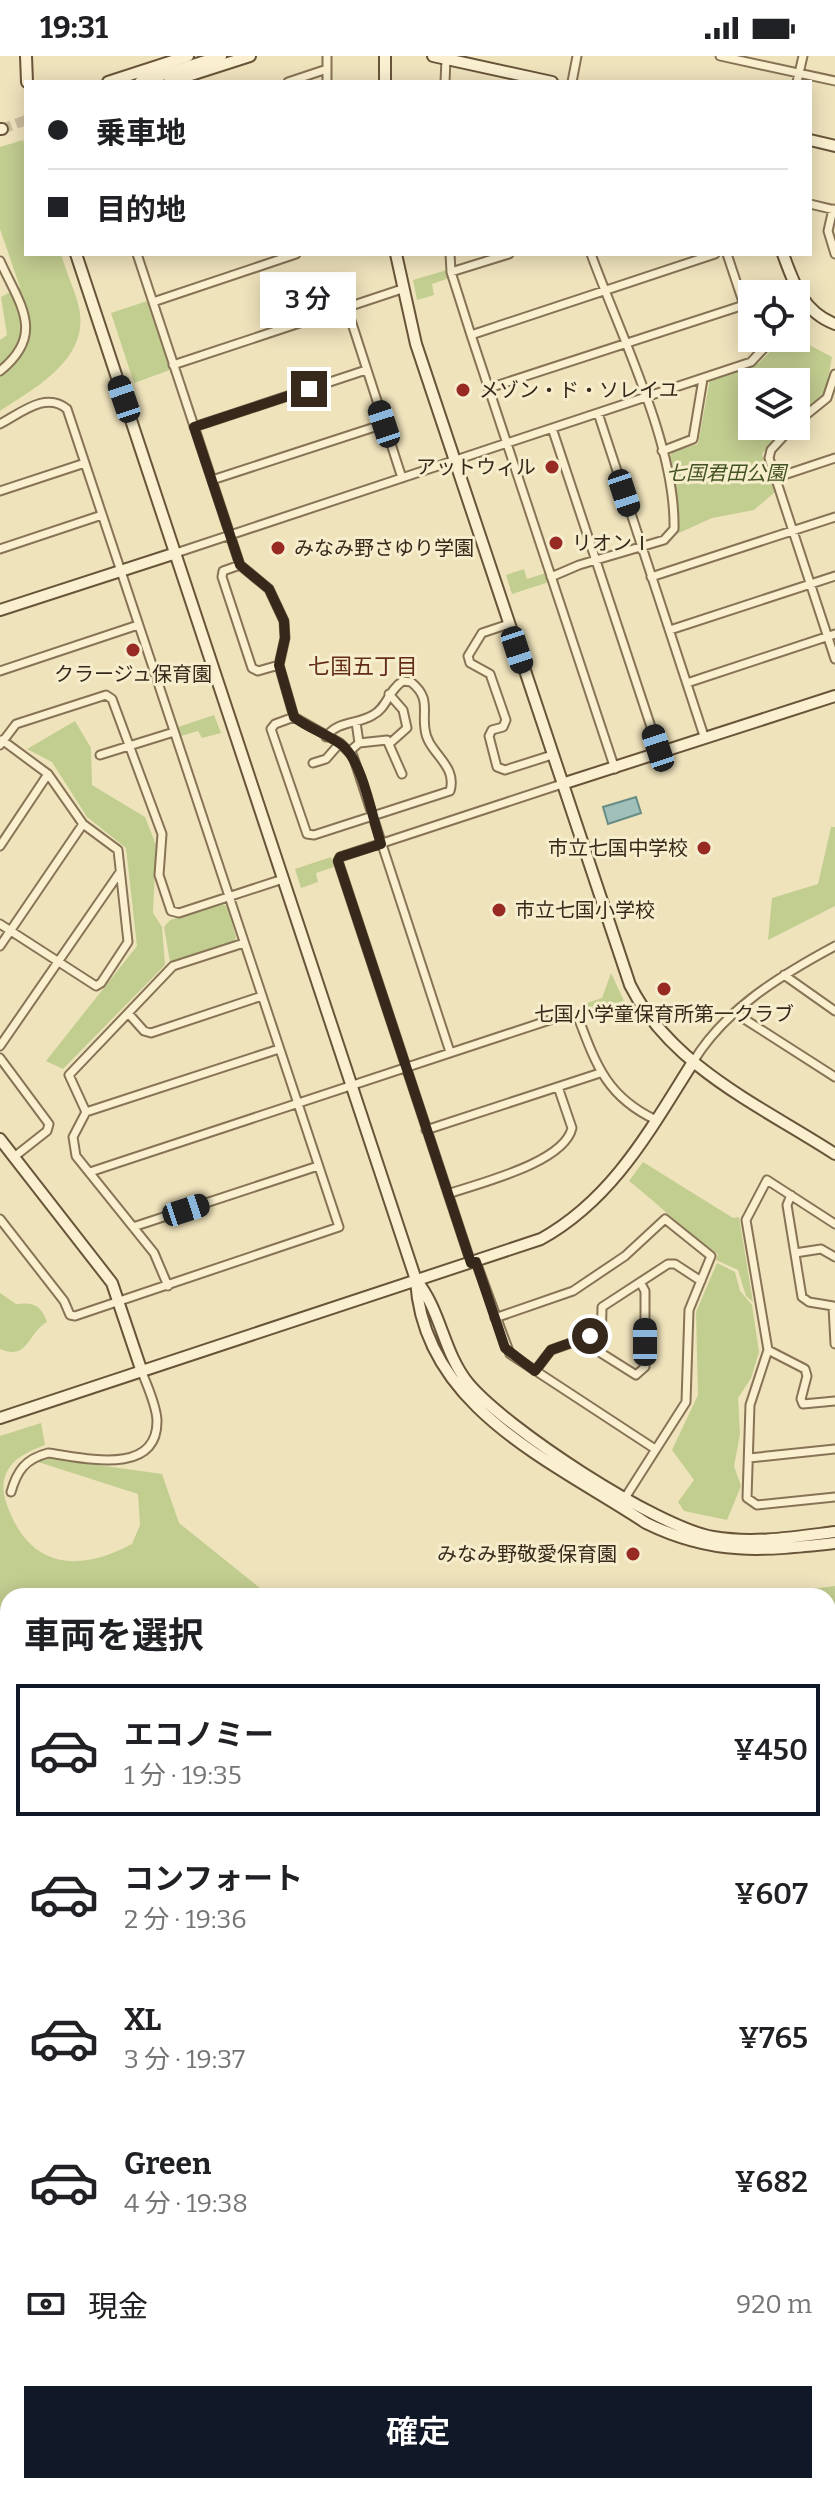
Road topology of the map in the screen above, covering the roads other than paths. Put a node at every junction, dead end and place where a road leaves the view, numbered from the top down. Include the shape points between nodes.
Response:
1 (26, 56) edge
2 (188, 56) edge
3 (221, 56) edge
4 (250, 56) edge
5 (327, 56) edge
6 (385, 56) edge
7 (433, 56) edge
8 (577, 56) edge
9 (720, 56) edge
10 (803, 56) edge
11 (446, 59) junction
12 (327, 69) junction
13 (798, 78) edge
14 (27, 80) edge
15 (114, 80) edge
16 (146, 80) edge
17 (175, 80) edge
18 (294, 80) edge
19 (327, 80) edge
20 (385, 80) edge
21 (445, 80) edge
22 (543, 80) edge
23 (572, 80) edge
24 (835, 81) edge
25 (812, 140) edge
26 (835, 146) edge
27 (812, 204) edge
28 (834, 210) edge
29 (835, 254) edge
30 (77, 256) edge
31 (138, 256) edge
32 (290, 256) edge
33 (396, 256) edge
34 (450, 256) edge
35 (503, 256) edge
36 (592, 256) edge
37 (709, 256) edge
38 (728, 256) edge
39 (784, 256) edge
40 (0, 261) edge
41 (451, 272) junction
42 (738, 287) edge
43 (402, 289) junction
44 (604, 291) junction
45 (153, 302) junction
46 (738, 307) edge
47 (347, 308) junction
48 (835, 324) edge
49 (471, 335) junction
50 (628, 342) junction
51 (760, 352) edge
52 (173, 365) junction
53 (366, 370) junction
54 (0, 371) edge
55 (835, 374) edge
56 (703, 379) junction
57 (489, 388) junction
58 (645, 398) junction
59 (831, 400) edge
60 (598, 413) junction
61 (810, 414) edge
62 (0, 424) edge
63 (384, 424) junction
64 (194, 427) junction
65 (552, 428) junction
66 (781, 440) edge
67 (507, 442) junction
68 (662, 451) junction
69 (835, 458) edge
70 (455, 460) junction
71 (85, 463) junction
72 (402, 478) junction
73 (775, 478) junction
74 (212, 480) junction
75 (0, 491) edge
76 (102, 515) junction
77 (835, 517) edge
78 (793, 531) junction
79 (230, 535) junction
80 (642, 547) junction
81 (0, 549) edge
82 (176, 553) junction
83 (595, 560) junction
84 (240, 565) junction
85 (120, 571) junction
86 (835, 576) edge
87 (551, 577) junction
88 (651, 577) junction
89 (811, 584) junction
90 (0, 610) edge
91 (509, 624) junction
92 (138, 625) junction
93 (670, 630) junction
94 (831, 635) edge
95 (835, 659) edge
96 (279, 665) junction
97 (0, 671) edge
98 (687, 683) junction
99 (389, 694) junction
100 (835, 696) edge
101 (294, 717) junction
102 (356, 722) junction
103 (174, 732) junction
104 (326, 737) junction
105 (705, 739) junction
106 (1, 742) edge
107 (340, 743) junction
108 (359, 743) junction
109 (389, 744) junction
110 (128, 746) junction
111 (349, 752) junction
112 (660, 754) junction
113 (100, 755) dead end
114 (552, 755) junction
115 (313, 763) dead end
116 (615, 769) junction
117 (48, 774) junction
118 (402, 774) dead end
119 (562, 784) junction
120 (372, 816) junction
121 (83, 824) junction
122 (381, 844) junction
123 (0, 846) edge
124 (120, 872) junction
125 (283, 879) junction
126 (228, 896) junction
127 (0, 924) edge
128 (10, 930) junction
129 (244, 943) junction
130 (0, 946) edge
131 (835, 946) edge
132 (56, 962) junction
133 (784, 975) junction
134 (262, 996) junction
135 (835, 1011) edge
136 (128, 1013) junction
137 (735, 1013) junction
138 (0, 1046) edge
139 (279, 1049) junction
140 (450, 1052) junction
141 (0, 1058) edge
142 (693, 1062) junction
143 (405, 1066) junction
144 (600, 1073) junction
145 (835, 1077) edge
146 (351, 1084) junction
147 (558, 1087) junction
148 (297, 1102) junction
149 (86, 1112) junction
150 (656, 1120) junction
151 (426, 1130) junction
152 (0, 1139) edge
153 (835, 1154) edge
154 (14, 1157) junction
155 (318, 1166) junction
156 (90, 1172) junction
157 (448, 1194) junction
158 (791, 1195) junction
159 (0, 1219) edge
160 (835, 1224) edge
161 (133, 1227) junction
162 (795, 1253) junction
163 (835, 1257) edge
164 (473, 1262) junction
165 (416, 1280) junction
166 (701, 1281) junction
167 (640, 1282) junction
168 (168, 1286) junction
169 (119, 1303) junction
170 (495, 1318) junction
171 (599, 1333) junction
172 (835, 1344) edge
173 (768, 1350) junction
174 (535, 1371) junction
175 (142, 1372) junction
176 (835, 1401) edge
177 (0, 1418) edge
178 (655, 1449) junction
179 (835, 1449) edge
180 (749, 1458) junction
181 (11, 1492) dead end
182 (835, 1497) edge
183 (622, 1501) junction
184 (835, 1532) edge
185 (835, 1543) edge

1 - 14 street
2 - 15 street
3 - 16 street
4 - 17 street
5 - 12 street
6 - 20 street
7 - 11 street
8 - 23 street
9 - 13 street
10 - 13 street
11 - 21 street
11 - 22 street
12 - 18 street
12 - 19 street
13 - 24 street
25 - 26 street
27 - 28 street
28 - 29 street via 828,231
30 - 82 street
31 - 45 street
32 - 45 street
33 - 43 street
34 - 41 street
35 - 41 street
36 - 44 street
37 - 44 street
38 - 42 street
39 - 48 street via 805,304
40 - 54 street via 27,334 19,354
41 - 49 street
43 - 47 street
43 - 70 street
44 - 49 street
44 - 50 street
45 - 52 street
46 - 50 street
47 - 52 street
47 - 53 street
49 - 57 street
50 - 57 street
50 - 58 street
51 - 56 street via 751,362
52 - 64 street
53 - 63 street
53 - 64 street
55 - 59 street
56 - 58 street
56 - 68 street via 693,439
57 - 67 street
58 - 60 street
58 - 68 street
59 - 61 street
60 - 65 street
60 - 80 street
62 - 71 street via 43,402 64,406
63 - 72 street
63 - 74 street
64 - 74 street
65 - 67 street
65 - 83 street
66 - 73 street via 769,453
67 - 70 street
67 - 87 street
68 - 80 street via 674,529 670,537
69 - 73 street
70 - 72 street
70 - 91 street
71 - 75 street
71 - 76 street
72 - 79 street
73 - 78 street
74 - 79 street
76 - 81 street
76 - 85 street
77 - 78 street
78 - 88 street
78 - 89 street
79 - 82 street
79 - 84 street
80 - 83 street
80 - 88 street
82 - 85 street
82 - 125 street
83 - 87 street
83 - 112 street
84 - 96 street via 269,589 278,605 285,638
84 - 96 street via 223,571 222,577 252,668
85 - 90 street
85 - 92 street
86 - 89 street
87 - 116 street
88 - 93 street
89 - 93 street
89 - 94 street
91 - 114 street
91 - 114 street via 482,633 468,656 470,663 490,674 506,720 489,736 497,767 505,770
92 - 97 street
92 - 103 street
93 - 98 street
94 - 95 street
94 - 98 street
96 - 101 street
98 - 105 street
99 - 102 street via 385,707
99 - 109 street via 403,710 407,728
99 - 120 street via 403,681 417,686 427,710 424,728 432,748 443,755 452,785 450,791
100 - 105 street
101 - 104 street
101 - 120 street via 271,729 305,832 314,835
102 - 104 street via 333,728
102 - 108 street
103 - 110 street
103 - 126 street
104 - 107 street
105 - 112 street
106 - 110 street via 16,724 106,695
106 - 117 street
107 - 111 street
107 - 115 street via 326,759
108 - 109 street
108 - 111 street
109 - 118 street
110 - 113 street
110 - 126 street via 162,834 159,875 171,911
111 - 120 street
112 - 116 street
114 - 119 street
116 - 119 street
117 - 121 street
117 - 123 street
119 - 122 street
119 - 142 street via 630,985 661,1034
120 - 122 street
121 - 124 street via 116,847
121 - 128 street
122 - 140 street
122 - 143 street via 338,861
124 - 132 street
124 - 132 street via 128,942 101,983 93,985
125 - 126 street
125 - 146 street
126 - 129 street
127 - 128 street
128 - 130 street
128 - 132 street
129 - 134 street
129 - 136 street via 173,966
131 - 133 street
132 - 138 street
133 - 135 street
133 - 137 street
134 - 136 street via 151,1033
134 - 139 street
136 - 149 street via 69,1075
137 - 142 street
137 - 145 street
139 - 148 street
139 - 149 street
140 - 143 street
140 - 144 street via 571,1013 578,1017
141 - 154 street via 49,1124
142 - 150 street
142 - 153 street
143 - 146 street
143 - 151 street
144 - 147 street
144 - 150 street via 623,1099
146 - 148 street
146 - 165 street
147 - 151 street
147 - 157 street via 572,1128 569,1136 536,1164
148 - 155 street
148 - 156 street
149 - 156 street via 72,1146
150 - 164 street via 618,1176 585,1211 541,1239
151 - 157 street
152 - 154 street
154 - 169 street via 108,1277
155 - 161 street
155 - 168 street via 337,1230
156 - 161 street
157 - 164 street
158 - 160 street
158 - 162 street via 787,1205
158 - 173 street via 767,1180 746,1216
159 - 169 street via 70,1315
161 - 168 street via 154,1253
162 - 163 street via 821,1249
162 - 172 street via 804,1299 833,1306
164 - 165 street
164 - 170 street
165 - 175 street
165 - 183 street via 427,1294 457,1368 486,1404
166 - 167 street via 670,1264
166 - 170 street via 711,1256 665,1219 625,1256 573,1291
166 - 178 street via 688,1314 686,1402
167 - 171 street via 602,1307
167 - 171 street via 645,1291 641,1375 603,1355
168 - 169 street
169 - 175 street
170 - 174 street via 510,1354
171 - 174 street via 551,1350
173 - 176 street via 805,1369 803,1404
173 - 180 street via 750,1405
174 - 178 street
175 - 177 street
175 - 181 street via 157,1416 146,1448 122,1461 37,1456 21,1467
178 - 183 street
179 - 180 street
180 - 182 street via 747,1498 752,1504
183 - 184 street via 711,1536 771,1539
183 - 185 street via 671,1535 711,1547 772,1550

